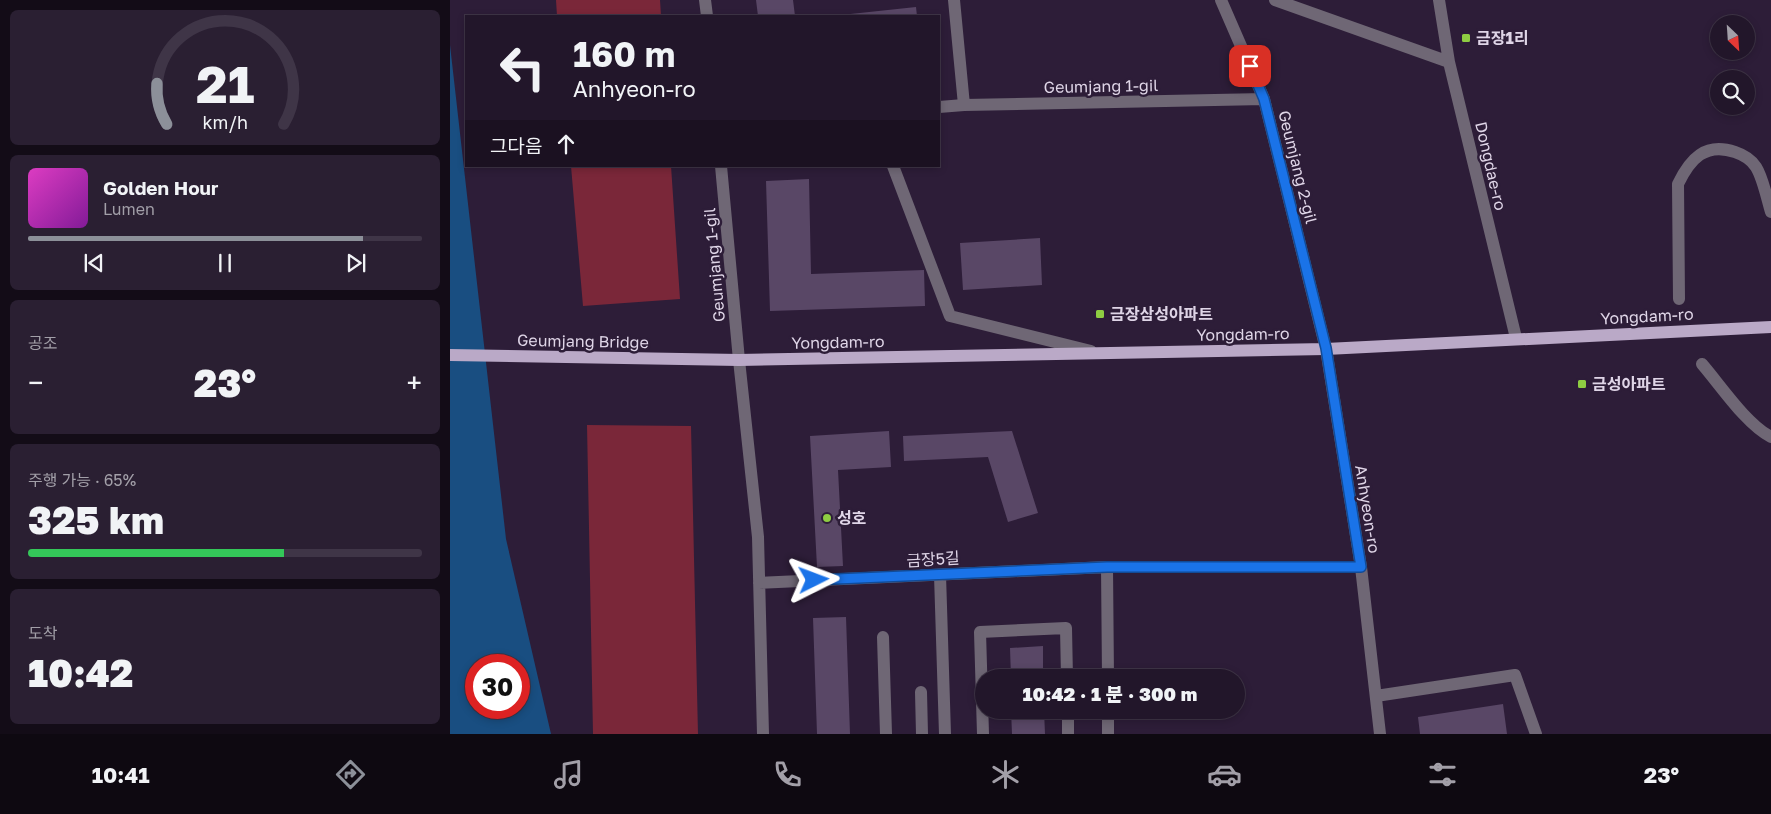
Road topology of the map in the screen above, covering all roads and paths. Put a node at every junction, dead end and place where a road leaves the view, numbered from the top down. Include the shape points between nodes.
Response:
1 (706, 0) edge
2 (954, 0) edge
3 (1221, 0) edge
4 (1276, 0) edge
5 (1440, 0) edge
6 (707, 15) edge
7 (1449, 62) junction
8 (1264, 99) junction
9 (964, 104) junction
10 (940, 107) edge
11 (721, 167) edge
12 (893, 167) edge
13 (1771, 212) edge
14 (1680, 299) dead end
15 (1771, 327) edge
16 (1516, 338) junction
17 (1326, 348) junction
18 (1098, 353) junction
19 (450, 355) edge
20 (716, 360) joint
21 (739, 360) junction
22 (1702, 364) dead end
23 (1771, 437) edge
24 (1107, 567) junction
25 (1361, 567) junction
26 (940, 575) junction
27 (759, 583) junction
28 (883, 637) dead end
29 (981, 669) edge
30 (1067, 669) edge
31 (1108, 669) edge
32 (921, 692) dead end
33 (1376, 696) junction
34 (983, 719) edge
35 (1068, 719) edge
36 (1108, 719) edge
37 (763, 734) edge
38 (886, 734) edge
39 (922, 734) edge
40 (945, 734) edge
41 (983, 734) edge
42 (1068, 734) edge
43 (1108, 734) edge
44 (1380, 734) edge
45 (1536, 734) edge

1 - 6 street
2 - 9 street
3 - 8 street, Geumjang 2-gil
4 - 7 street
5 - 7 street, Dongdae-ro
7 - 16 street, Dongdae-ro
8 - 9 street, Geumjang 1-gil
8 - 17 street, Geumjang 2-gil
9 - 10 street, Geumjang 1-gil
11 - 21 street, Geumjang 1-gil
12 - 18 street via 950,316
13 - 14 street via 1757,169 1748,157 1714,149 1693,160 1678,184
15 - 16 main road, Yongdam-ro
16 - 17 main road, Yongdam-ro
17 - 18 main road, Yongdam-ro
17 - 25 street, Anhyeon-ro
18 - 21 main road, Yongdam-ro
19 - 20 main road, Geumjang Bridge
20 - 21 main road, Yongdam-ro
21 - 27 street, Geumjang 1-gil via 758,538
22 - 23 street via 1741,411
24 - 25 street, 금장5길
24 - 26 street, 금장5길
24 - 31 street
25 - 33 street, Anhyeon-ro
26 - 27 street, 금장5길
26 - 40 street
27 - 37 street, Geumjang 1-gil
28 - 38 street
29 - 30 street via 980,632 1066,628
32 - 39 street
33 - 44 street, Anhyeon-ro
33 - 45 street via 1515,675
34 - 41 street
35 - 42 street
36 - 43 street

